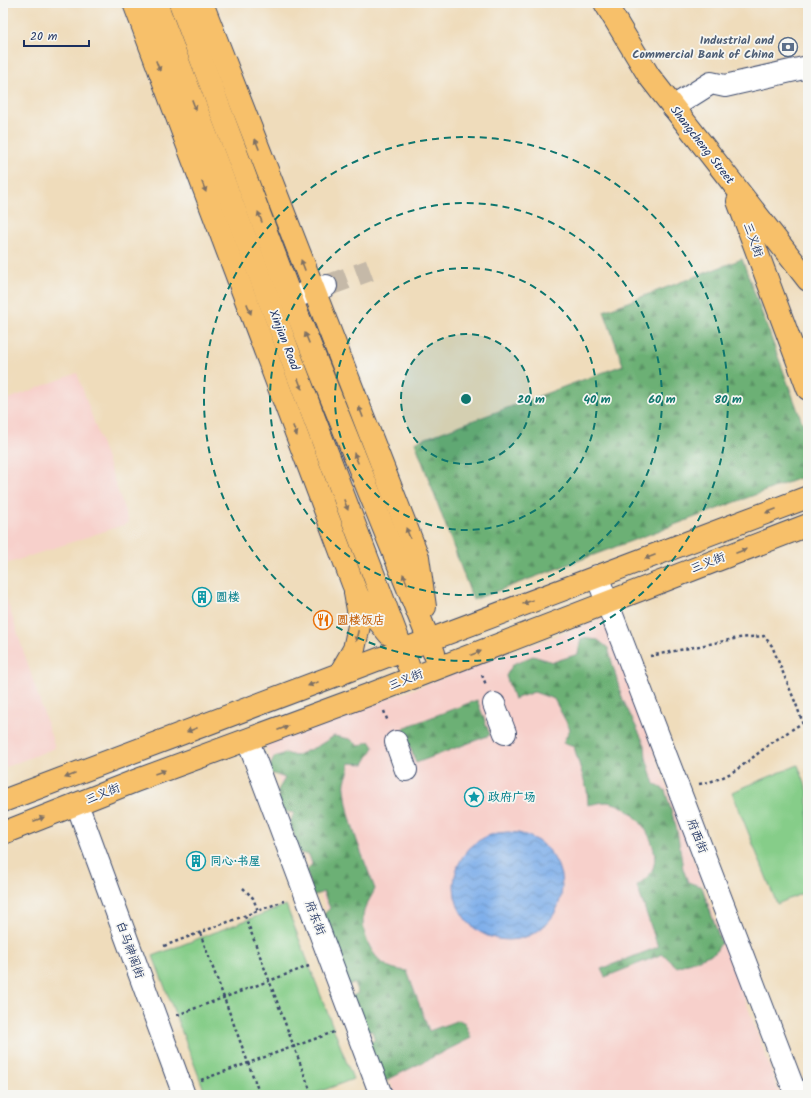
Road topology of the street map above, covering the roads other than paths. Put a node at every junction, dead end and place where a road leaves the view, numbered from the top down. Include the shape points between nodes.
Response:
1 (134, 3) edge
2 (156, 3) edge
3 (180, 3) edge
4 (202, 3) edge
5 (608, 4) edge
6 (808, 67) edge
7 (673, 107) junction
8 (731, 181) junction
9 (808, 280) edge
10 (320, 288) junction
11 (291, 298) junction
12 (808, 389) edge
13 (808, 497) edge
14 (808, 525) edge
15 (597, 576) junction
16 (353, 584) junction
17 (608, 602) junction
18 (429, 640) junction
19 (402, 651) junction
20 (440, 667) junction
21 (339, 675) junction
22 (412, 677) junction
23 (494, 704) road end
24 (505, 733) dead end
25 (248, 741) junction
26 (396, 742) road end
27 (406, 770) dead end
28 (3, 801) edge
29 (77, 804) junction
30 (3, 833) edge
31 (183, 1091) edge
32 (382, 1095) edge
33 (796, 1095) edge

1 -> 16 main road
2 -> 19 main road, Xinjian Road
11 -> 3 main road, Xinjian Road
10 -> 4 main road
5 - 7 main road, Shangcheng Street via 649,76
6 - 7 street via 725,86 711,83
7 - 8 main road, Shangcheng Street
8 - 9 main road, Shangcheng Street
8 - 12 main road, 三义街
10 - 11 street
18 -> 10 main road via 418,557
18 -> 11 main road, Xinjian Road
13 -> 15 main road
17 -> 14 main road, 三义街
15 - 17 street, 府西街
15 -> 18 main road
16 - 19 main road via 358,596
16 -> 21 main road via 360,621 354,649
20 -> 17 main road, 三义街
17 - 33 street, 府西街
18 - 19 main road
18 - 20 main road, Xinjian Road
19 - 21 main road
19 - 22 main road, Xinjian Road
20 - 22 main road, 三义街
21 -> 28 main road
25 -> 22 main road, 三义街
23 - 24 street
29 -> 25 main road, 三义街
25 - 32 street, 府东街
26 - 27 street
30 -> 29 main road, 三义街
29 - 31 street, 白马神阁街

